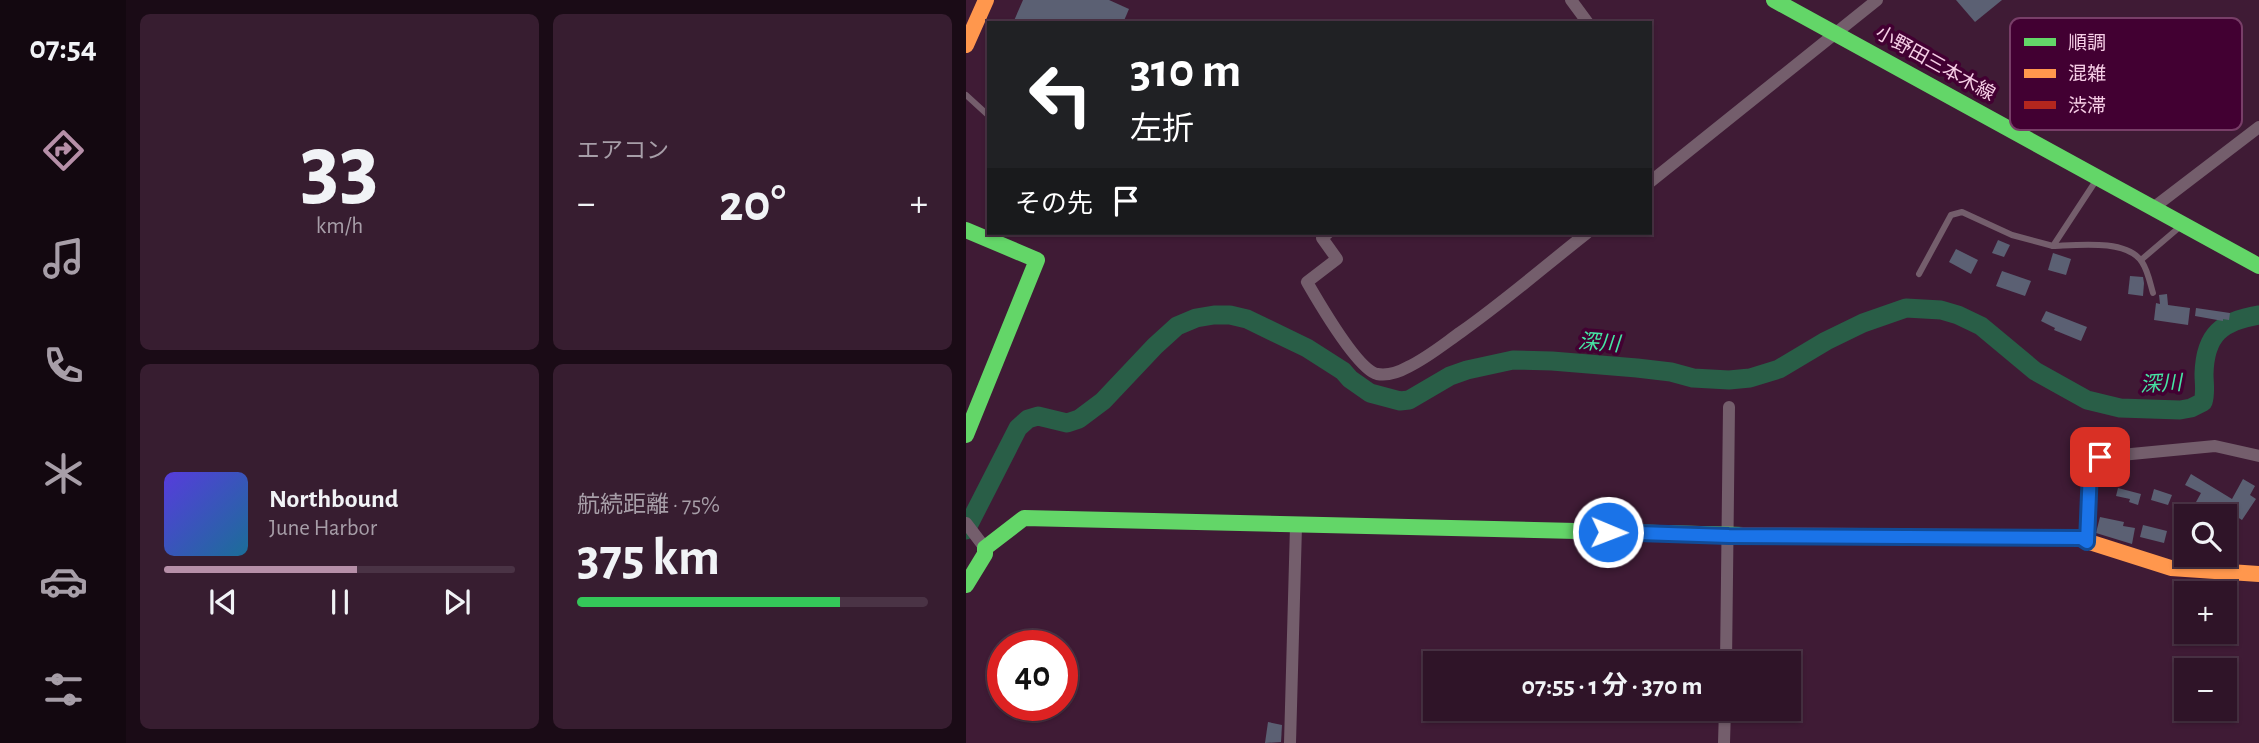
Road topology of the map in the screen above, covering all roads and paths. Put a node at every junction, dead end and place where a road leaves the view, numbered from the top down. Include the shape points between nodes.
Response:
1 (985, 0) edge
2 (1570, 0) edge
3 (1774, 0) edge
4 (1877, 0) edge
5 (1586, 21) edge
6 (1835, 34) junction
7 (966, 46) edge
8 (966, 95) edge
9 (987, 115) edge
10 (2259, 127) edge
11 (2010, 130) edge
12 (2010, 130) edge
13 (2098, 178) junction
14 (1652, 180) edge
15 (2153, 208) junction
16 (2183, 225) junction
17 (966, 230) edge
18 (1326, 235) edge
19 (1584, 235) edge
20 (2053, 246) junction
21 (2141, 260) junction
22 (2259, 266) edge
23 (1919, 274) dead end
24 (2153, 293) dead end
25 (1729, 407) dead end
26 (966, 435) edge
27 (2259, 456) edge
28 (966, 523) edge
29 (1296, 526) junction
30 (1729, 536) junction
31 (2087, 542) junction
32 (985, 548) junction
33 (2259, 575) edge
34 (966, 585) edge
35 (1726, 651) edge
36 (1725, 721) edge
37 (1290, 743) edge
38 (1724, 743) edge

1 - 7 street
2 - 5 street
3 - 6 street, 小野田三本木線
4 - 6 street
6 - 12 street, 小野田三本木線
6 - 14 street
8 - 9 lane
10 - 15 street
11 - 13 street, 小野田三本木線
13 - 15 street, 小野田三本木線
13 - 20 lane
15 - 16 street, 小野田三本木線
16 - 21 lane
16 - 22 street, 小野田三本木線
17 - 26 street via 1037,260
18 - 19 street via 1322,238 1337,259 1307,282 1354,354 1374,373 1385,374 1409,367 1437,349
20 - 21 lane via 2118,247
20 - 23 lane via 1962,212 1951,215
21 - 24 lane
25 - 30 street
27 - 31 street via 2215,446 2100,457 2090,470
28 - 32 street
29 - 30 street
29 - 32 street via 1024,518
29 - 37 street
30 - 31 street via 2081,538
30 - 35 street
31 - 33 street via 2171,568
32 - 34 street
36 - 38 street

